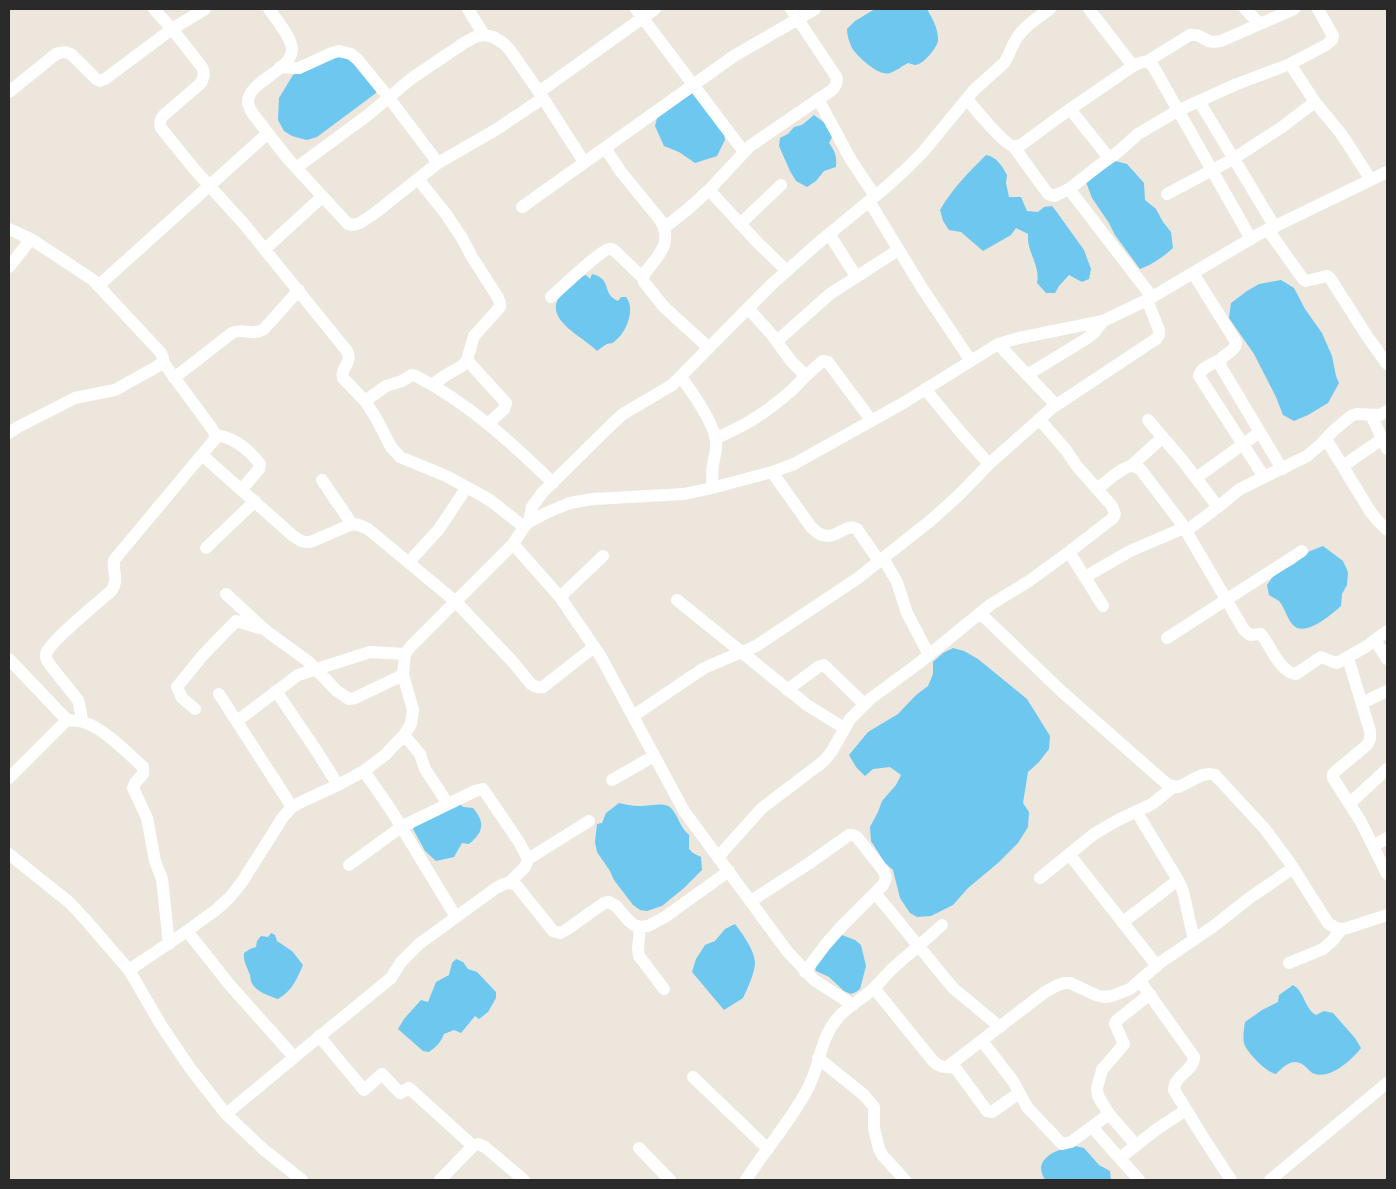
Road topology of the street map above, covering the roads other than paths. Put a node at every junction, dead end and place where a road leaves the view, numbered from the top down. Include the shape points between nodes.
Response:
1 (154, 9) edge
2 (205, 9) edge
3 (269, 9) edge
4 (468, 9) edge
5 (655, 9) edge
6 (815, 9) edge
7 (1050, 9) edge
8 (1090, 9) edge
9 (1245, 9) edge
10 (1294, 9) edge
11 (1318, 9) edge
12 (191, 12) edge
13 (639, 13) edge
14 (795, 14) edge
15 (1260, 24) junction
16 (172, 29) junction
17 (484, 35) junction
18 (1146, 62) junction
19 (1290, 64) junction
20 (1134, 66) junction
21 (280, 67) junction
22 (694, 84) junction
23 (9, 92) edge
24 (541, 95) junction
25 (389, 98) junction
26 (818, 99) junction
27 (967, 100) junction
28 (1199, 101) junction
29 (1315, 102) junction
30 (1070, 109) junction
31 (1178, 111) junction
32 (268, 133) junction
33 (1014, 147) junction
34 (605, 148) junction
35 (744, 152) junction
36 (1109, 158) junction
37 (1233, 159) junction
38 (584, 162) junction
39 (438, 163) junction
40 (296, 168) junction
41 (1211, 170) junction
42 (1387, 172) edge
43 (418, 179) junction
44 (1371, 180) junction
45 (209, 185) junction
46 (781, 185) dead end
47 (1069, 189) junction
48 (709, 190) junction
49 (1167, 194) dead end
50 (322, 197) junction
51 (872, 199) junction
52 (522, 207) dead end
53 (740, 224) junction
54 (664, 228) junction
55 (1272, 228) junction
56 (9, 229) edge
57 (829, 234) junction
58 (31, 239) junction
59 (1251, 239) junction
60 (265, 249) junction
61 (898, 250) junction
62 (9, 267) edge
63 (787, 271) junction
64 (1193, 273) junction
65 (856, 276) junction
66 (643, 278) junction
67 (98, 286) junction
68 (299, 290) junction
69 (551, 297) dead end
70 (1149, 299) junction
71 (748, 308) junction
72 (1103, 321) junction
73 (1387, 340) edge
74 (777, 341) junction
75 (998, 344) junction
76 (708, 348) junction
77 (1376, 348) junction
78 (467, 360) junction
79 (1220, 360) junction
80 (971, 361) junction
81 (163, 362) junction
82 (1387, 364) edge
83 (1027, 375) junction
84 (806, 376) junction
85 (681, 377) junction
86 (174, 378) junction
87 (432, 385) junction
88 (925, 389) junction
89 (365, 401) junction
90 (1056, 405) junction
91 (1387, 411) edge
92 (1371, 415) junction
93 (1039, 419) junction
94 (871, 420) junction
95 (1148, 420) dead end
96 (488, 424) junction
97 (1260, 432) junction
98 (9, 433) edge
99 (215, 434) junction
100 (1163, 437) junction
101 (716, 438) junction
102 (1326, 439) junction
103 (1243, 444) junction
104 (1384, 444) edge
105 (202, 455) junction
106 (989, 464) junction
107 (1131, 466) junction
108 (1343, 466) junction
109 (1282, 469) junction
110 (772, 472) junction
111 (1264, 477) junction
112 (1196, 478) junction
113 (322, 480) dead end
114 (553, 482) junction
115 (467, 487) junction
116 (712, 488) junction
117 (242, 489) junction
118 (1097, 489) junction
119 (255, 501) junction
120 (1218, 507) junction
121 (1382, 516) edge
122 (352, 524) junction
123 (527, 524) junction
124 (1185, 529) junction
125 (1387, 530) edge
126 (513, 544) junction
127 (206, 548) dead end
128 (1302, 551) dead end
129 (1069, 552) junction
130 (603, 556) dead end
131 (881, 559) junction
132 (409, 562) junction
133 (1085, 577) junction
134 (226, 594) dead end
135 (560, 597) junction
136 (677, 600) dead end
137 (456, 601) junction
138 (1226, 601) junction
139 (1103, 606) dead end
140 (980, 613) junction
141 (265, 630) junction
142 (1387, 630) edge
143 (1167, 638) dead end
144 (1375, 640) junction
145 (594, 647) junction
146 (741, 652) junction
147 (405, 654) junction
148 (929, 655) junction
149 (1348, 658) junction
150 (9, 659) edge
151 (1387, 659) edge
152 (316, 669) junction
153 (403, 675) junction
154 (788, 690) junction
155 (276, 691) junction
156 (1387, 691) edge
157 (219, 694) dead end
158 (1362, 703) junction
159 (864, 704) junction
160 (195, 709) dead end
161 (633, 716) junction
162 (67, 720) junction
163 (82, 721) junction
164 (237, 721) junction
165 (844, 728) junction
166 (404, 735) junction
167 (654, 756) junction
168 (1387, 768) edge
169 (364, 771) junction
170 (9, 778) edge
171 (612, 780) dead end
172 (338, 785) junction
173 (1173, 787) junction
174 (1350, 803) junction
175 (448, 804) junction
176 (292, 807) junction
177 (1136, 811) junction
178 (589, 820) dead end
179 (401, 827) junction
180 (1387, 838) edge
181 (1373, 846) junction
182 (9, 854) edge
183 (1069, 854) junction
184 (718, 857) junction
185 (528, 859) junction
186 (348, 865) dead end
187 (1293, 868) junction
188 (728, 871) junction
189 (1387, 874) edge
190 (1040, 878) dead end
191 (1178, 880) junction
192 (510, 882) junction
193 (875, 893) junction
194 (751, 901) junction
195 (1387, 915) edge
196 (456, 917) junction
197 (1123, 922) junction
198 (942, 926) dead end
199 (640, 927) junction
200 (1341, 930) junction
201 (188, 931) junction
202 (1194, 940) junction
203 (169, 944) junction
204 (919, 946) junction
205 (1289, 963) dead end
206 (1157, 966) junction
207 (129, 970) junction
208 (805, 972) junction
209 (1140, 981) junction
210 (874, 988) junction
211 (664, 989) dead end
212 (1150, 994) junction
213 (853, 1004) junction
214 (1000, 1028) junction
215 (319, 1036) junction
216 (982, 1041) junction
217 (294, 1057) junction
218 (818, 1058) junction
219 (947, 1067) junction
220 (693, 1078) dead end
221 (1387, 1083) edge
222 (1019, 1093) junction
223 (1186, 1110) junction
224 (226, 1114) junction
225 (1109, 1114) junction
226 (1092, 1127) junction
227 (1136, 1145) junction
228 (472, 1146) junction
229 (639, 1148) dead end
230 (768, 1148) junction
231 (1120, 1158) junction
232 (1273, 1179) edge
233 (302, 1180) edge
234 (440, 1180) edge
235 (524, 1180) edge
236 (670, 1180) edge
237 (746, 1180) edge
238 (905, 1180) edge
239 (1139, 1180) edge
240 (1231, 1180) edge

1 - 16 street
2 - 12 street
3 - 21 street via 292,48 291,55
4 - 17 street
5 - 13 street
6 - 14 street
7 - 27 street via 1022,31 1008,58
8 - 20 street
9 - 15 street
10 - 15 street
11 - 19 street via 1332,32 1332,40
12 - 16 street
13 - 22 street
13 - 24 street
14 - 22 street
14 - 26 street via 837,78 836,86
15 - 18 street via 1214,42 1196,34 1190,35
16 - 23 street via 100,81 72,54 62,52
16 - 45 street via 202,67 204,78 160,119 161,128
17 - 24 street via 498,40 510,50
17 - 25 street via 464,43 412,78
18 - 20 street
18 - 31 street via 1153,66
19 - 28 street
19 - 29 street
20 - 30 street
21 - 25 street via 299,68 332,53 345,52 358,60
21 - 32 street via 250,94 248,101 253,114
22 - 34 street
22 - 35 street
24 - 38 street
24 - 39 street via 497,129
25 - 39 street
25 - 40 street
26 - 35 street
26 - 51 street
27 - 33 street
27 - 51 street via 923,152
28 - 31 street
28 - 37 street
29 - 37 street
29 - 44 street via 1342,135
30 - 33 street
30 - 36 street
31 - 36 street via 1138,134
31 - 41 street
32 - 40 street
32 - 45 street
33 - 47 street via 1048,194 1054,196
34 - 38 street
34 - 54 street
35 - 48 street
36 - 47 street
37 - 41 street
37 - 55 street
38 - 52 street
39 - 43 street
40 - 50 street
41 - 49 street
41 - 59 street
42 - 44 street
43 - 50 street via 375,213 353,225 348,224
43 - 78 street via 446,214 500,301 500,307 474,336
44 - 55 street
45 - 60 street
45 - 67 street
46 - 53 street
47 - 70 street
48 - 53 street
48 - 54 street
50 - 60 street
51 - 57 street
51 - 61 street
53 - 63 street
54 - 66 street via 666,241 663,249
55 - 59 street
55 - 77 street via 1302,279 1330,278
56 - 58 street
57 - 63 street
57 - 65 street
58 - 62 street
58 - 67 street
59 - 64 street
60 - 68 street
61 - 65 street
61 - 80 street
63 - 71 street
64 - 70 street
64 - 79 street via 1236,342 1234,349
65 - 74 street via 821,301
66 - 69 street via 616,252 608,249
66 - 76 street via 664,307
67 - 81 street via 161,353
68 - 86 street via 264,329 254,333 232,332
68 - 89 street via 347,351 350,357 343,378
70 - 72 street
70 - 90 street via 1159,330 1156,339
71 - 74 street
71 - 76 street
72 - 75 street
72 - 83 street via 1086,339
73 - 77 street
74 - 84 street
75 - 80 street
75 - 83 street
76 - 85 street
77 - 82 street
78 - 87 street
78 - 96 street via 506,403
79 - 97 street via 1221,367
79 - 103 street via 1203,369 1199,376
80 - 88 street
81 - 86 street
81 - 98 street via 116,390 75,398
83 - 90 street
84 - 94 street via 823,360 828,362
84 - 101 street via 759,416
85 - 101 street
85 - 114 street via 623,414
86 - 99 street
87 - 89 street via 412,374 386,386
87 - 96 street
88 - 94 street
88 - 106 street
89 - 115 street via 394,452
90 - 93 street
91 - 92 street
92 - 102 street via 1351,416
92 - 104 street
93 - 106 street
93 - 118 street
94 - 110 street via 794,464
95 - 100 street
96 - 114 street
97 - 103 street
97 - 109 street
99 - 105 street via 215,439
99 - 117 street via 235,440 260,464
100 - 107 street
100 - 112 street
101 - 116 street
102 - 108 street
102 - 109 street via 1308,456
103 - 111 street
103 - 112 street
104 - 108 street
105 - 117 street
105 - 163 street via 114,560 116,584 47,651 46,659 78,700
106 - 131 street via 930,521
107 - 118 street
107 - 124 street via 1141,470
108 - 121 street
109 - 111 street
110 - 116 street
110 - 131 street via 819,534 827,536 855,527
111 - 120 street via 1240,489
112 - 120 street
113 - 122 street
114 - 123 street via 532,507
115 - 123 street
115 - 132 street via 439,529
116 - 123 street via 570,503
117 - 119 street
118 - 129 street via 1115,514
119 - 122 street via 301,542 307,543
119 - 127 street
120 - 124 street
121 - 125 street
122 - 132 street via 368,529
123 - 126 street
124 - 133 street via 1130,551
124 - 138 street
126 - 135 street
126 - 137 street
128 - 138 street
129 - 133 street
129 - 140 street
130 - 135 street
131 - 146 street via 756,646
131 - 148 street via 897,582 907,613
132 - 137 street
133 - 139 street
134 - 141 street
135 - 145 street
136 - 146 street
137 - 145 street via 535,687 543,687
137 - 147 street
138 - 143 street
138 - 149 street via 1246,633 1261,634 1290,674 1296,674 1321,657 1336,663
140 - 148 street
140 - 173 street via 1060,690
141 - 152 street
141 - 160 street via 236,621 203,655 177,688 182,698
142 - 144 street
144 - 149 street
144 - 151 street
145 - 161 street
146 - 154 street
146 - 161 street via 704,668
147 - 152 street via 370,652
147 - 153 street
148 - 159 street
149 - 158 street
150 - 162 street
152 - 153 street via 349,699
152 - 155 street via 298,675
153 - 166 street via 413,710 411,724
154 - 159 street via 824,665
154 - 165 street via 813,710
155 - 164 street
155 - 172 street
156 - 158 street
157 - 164 street
158 - 174 street via 1370,741 1333,774
159 - 165 street
161 - 167 street
162 - 163 street
162 - 170 street
163 - 203 street via 100,731 143,767 143,774 133,788 147,818 155,862 162,879
164 - 176 street
165 - 184 street via 824,761 762,808
166 - 169 street
166 - 175 street via 420,754 425,769
167 - 171 street
167 - 184 street via 684,811
168 - 174 street
169 - 172 street
169 - 179 street
172 - 176 street
173 - 177 street via 1152,804
173 - 187 street via 1204,774 1215,775 1265,829
174 - 181 street
175 - 179 street
175 - 185 street via 484,789
176 - 201 street via 230,897
177 - 183 street via 1094,834
177 - 191 street
178 - 185 street
179 - 186 street
179 - 196 street
180 - 181 street
181 - 189 street
182 - 207 street via 70,903
183 - 190 street
183 - 197 street
184 - 188 street
185 - 192 street
187 - 200 street via 1328,923
187 - 202 street
188 - 194 street
188 - 199 street via 666,917
191 - 197 street
191 - 202 street
192 - 196 street via 496,888
192 - 199 street via 556,932 566,930 609,902 629,922
193 - 194 street via 883,885 886,875 857,837 849,834
193 - 204 street
193 - 208 street via 841,926
194 - 208 street
195 - 200 street
196 - 215 street via 419,944 391,978
197 - 206 street
198 - 204 street
199 - 211 street via 639,956
200 - 205 street via 1323,949
201 - 203 street
201 - 217 street via 229,984
202 - 206 street
203 - 207 street
204 - 210 street
204 - 214 street via 953,988
206 - 209 street
207 - 224 street via 181,1056
208 - 213 street
209 - 212 street
209 - 214 street via 1130,989 1104,997 1070,983 1058,985 1044,992
210 - 213 street
210 - 219 street via 933,1061
212 - 223 street via 1194,1056 1192,1066 1174,1085
212 - 225 street via 1116,1020 1124,1044 1102,1070 1098,1088 1098,1096
213 - 218 street via 836,1020
214 - 216 street
215 - 217 street
215 - 228 street via 364,1090 382,1074 400,1093 409,1088
216 - 219 street
216 - 222 street
217 - 224 street
218 - 230 street via 807,1091
218 - 238 street via 871,1102 879,1149
219 - 222 street via 957,1070 990,1112
220 - 230 street
221 - 232 street
222 - 226 street via 1027,1107 1062,1144 1071,1142
223 - 227 street
223 - 240 street
224 - 233 street
225 - 226 street
225 - 227 street
226 - 231 street
227 - 231 street
228 - 234 street
228 - 235 street via 485,1147
229 - 236 street
230 - 237 street
231 - 239 street

